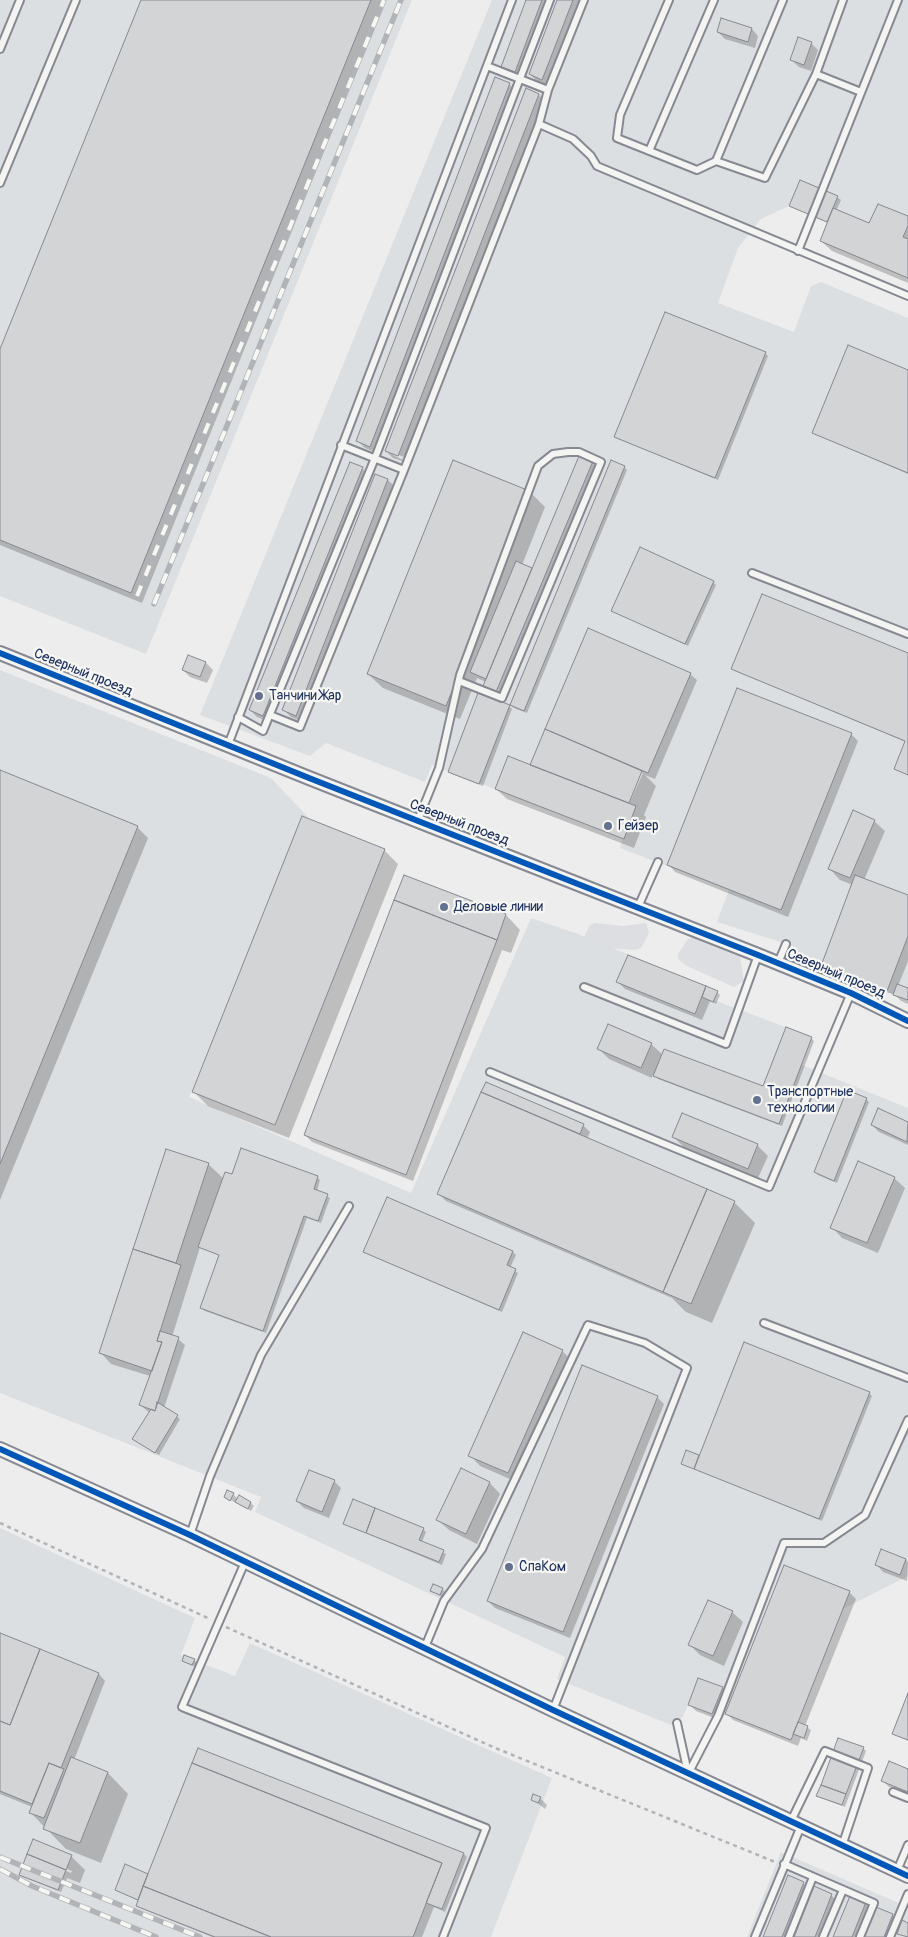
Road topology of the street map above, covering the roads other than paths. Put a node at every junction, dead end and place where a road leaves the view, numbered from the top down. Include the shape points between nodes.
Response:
1 (20, 0) edge
2 (76, 0) edge
3 (512, 0) edge
4 (550, 0) edge
5 (584, 0) edge
6 (670, 0) edge
7 (714, 0) edge
8 (783, 0) edge
9 (843, 0) edge
10 (898, 0) edge
11 (0, 49) edge
12 (487, 66) junction
13 (816, 74) junction
14 (520, 79) junction
15 (548, 90) junction
16 (861, 92) junction
17 (539, 124) junction
18 (649, 150) junction
19 (716, 161) junction
20 (0, 183) edge
21 (798, 251) junction
22 (908, 296) edge
23 (341, 445) junction
24 (375, 458) junction
25 (404, 470) junction
26 (752, 573) dead end
27 (908, 634) edge
28 (0, 653) edge
29 (459, 681) junction
30 (270, 715) junction
31 (238, 717) junction
32 (228, 745) junction
33 (418, 820) junction
34 (658, 862) dead end
35 (638, 907) junction
36 (786, 944) dead end
37 (758, 955) junction
38 (778, 963) junction
39 (584, 987) dead end
40 (851, 993) junction
41 (908, 1021) edge
42 (490, 1072) dead end
43 (349, 1206) dead end
44 (764, 1323) dead end
45 (908, 1378) edge
46 (908, 1420) edge
47 (0, 1448) edge
48 (190, 1536) junction
49 (245, 1562) junction
50 (425, 1647) junction
51 (553, 1710) junction
52 (677, 1722) dead end
53 (688, 1774) junction
54 (893, 1792) dead end
55 (908, 1798) edge
56 (796, 1824) junction
57 (908, 1845) edge
58 (842, 1846) junction
59 (784, 1864) junction
60 (902, 1874) edge
61 (813, 1876) junction
62 (843, 1890) junction
63 (908, 1894) edge
64 (443, 1937) edge
65 (755, 1937) edge
66 (789, 1937) edge
67 (823, 1937) edge
68 (860, 1937) edge
69 (890, 1937) edge

1 - 11 lane
2 - 20 lane
3 - 12 lane
4 - 14 lane
5 - 15 lane
6 - 18 lane via 620,115 617,138
7 - 18 lane
8 - 19 lane
9 - 13 lane
10 - 16 lane
12 - 14 lane
12 - 23 lane
13 - 16 lane
13 - 19 lane via 765,178
14 - 15 lane
14 - 24 lane
15 - 17 lane
16 - 21 lane
17 - 21 lane via 573,139 597,166
17 - 25 lane
18 - 19 lane via 697,170
21 - 22 lane
23 - 24 lane
23 - 31 lane
24 - 25 lane
24 - 30 lane
25 - 30 lane via 300,727
26 - 27 lane
28 - 32 street, Северный проезд
29 - 29 lane via 538,466 553,454 568,452 579,452 601,462 502,698
29 - 33 lane via 439,768
30 - 31 lane via 263,730
31 - 32 lane
32 - 33 street, Северный проезд
33 - 35 street, Северный проезд
34 - 35 lane
35 - 37 street, Северный проезд
36 - 38 lane
37 - 38 street, Северный проезд
37 - 39 lane via 726,1044
38 - 40 street, Северный проезд
40 - 41 street, Северный проезд
40 - 42 lane via 769,1187
43 - 48 lane via 262,1355 210,1476
44 - 45 lane
46 - 53 lane via 866,1515 824,1543 784,1543 718,1716
47 - 48 street
48 - 49 street
49 - 50 street
49 - 64 lane via 182,1707 486,1828
50 - 51 street
50 - 51 lane via 444,1601 482,1549 588,1325 645,1343 687,1368
51 - 53 street
52 - 53 lane
53 - 56 street
54 - 55 lane
56 - 58 street
56 - 58 lane via 825,1751 868,1768
56 - 59 lane
57 - 60 lane
58 - 60 street
59 - 61 lane
59 - 65 lane
61 - 62 lane
61 - 66 lane
62 - 67 lane
62 - 68 lane via 874,1903
63 - 69 lane

